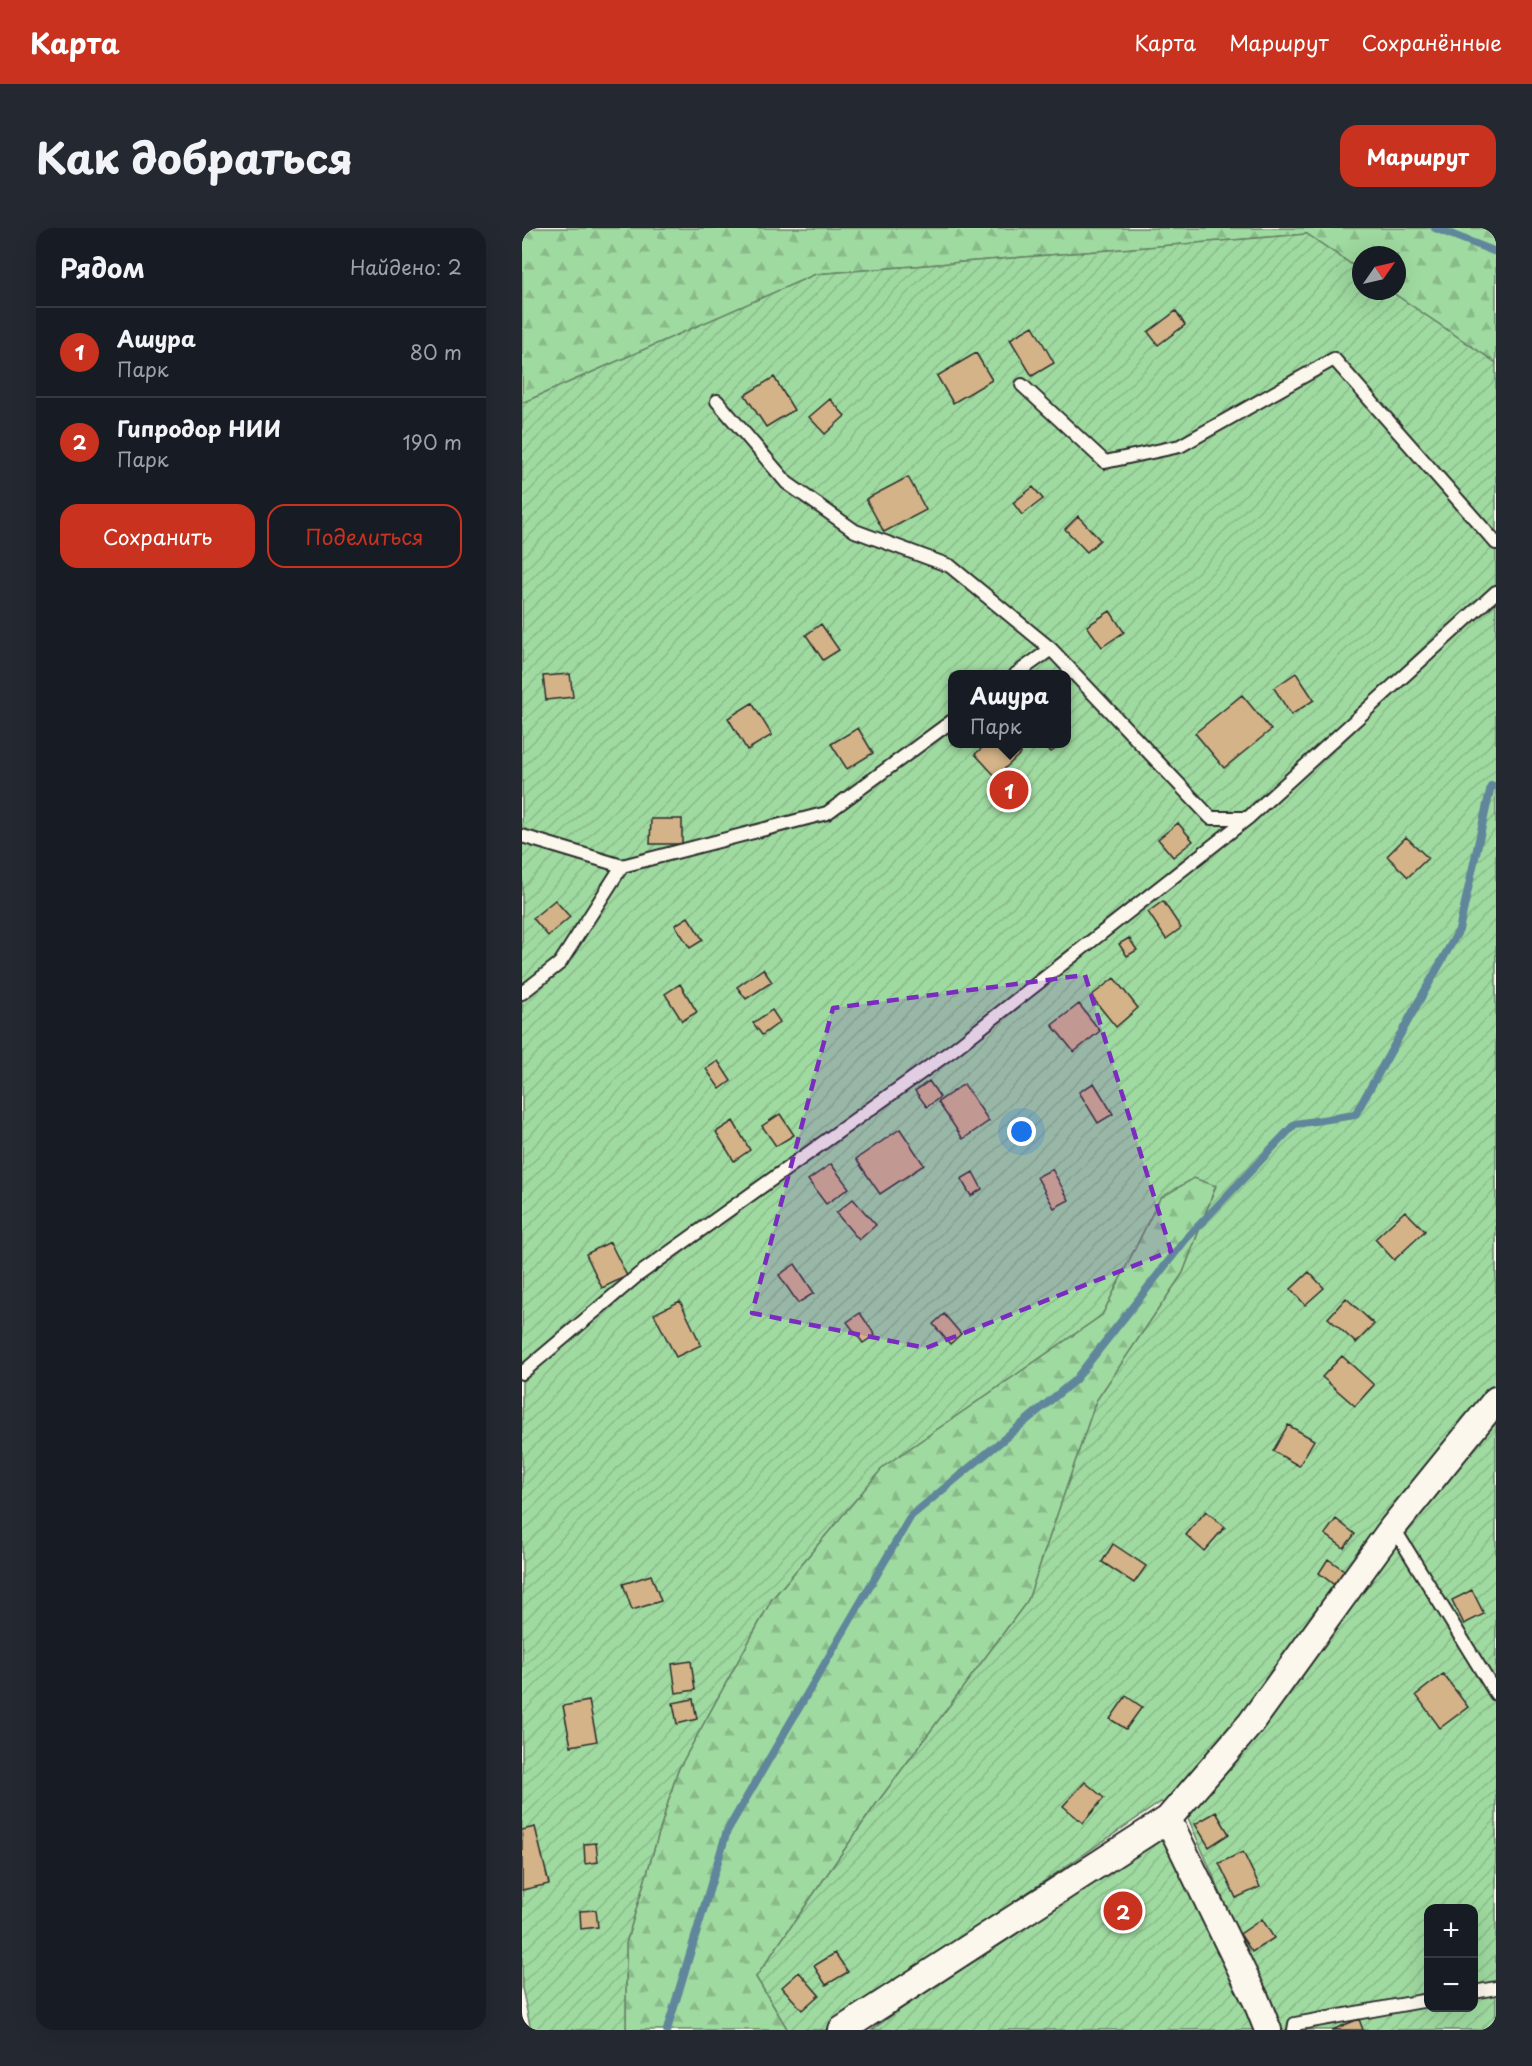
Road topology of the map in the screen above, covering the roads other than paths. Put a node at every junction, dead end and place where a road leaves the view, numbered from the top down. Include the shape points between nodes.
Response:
1 (1022, 386) dead end
2 (717, 401) dead end
3 (1496, 543) edge
4 (1496, 592) edge
5 (1051, 649) junction
6 (1023, 670) edge
7 (1071, 670) edge
8 (1071, 670) edge
9 (948, 725) edge
10 (1248, 818) junction
11 (522, 836) edge
12 (622, 866) junction
13 (522, 993) edge
14 (522, 1373) edge
15 (1496, 1400) edge
16 (1393, 1527) junction
17 (1496, 1694) edge
18 (1168, 1819) junction
19 (1496, 1988) edge
20 (1478, 1991) edge
21 (1424, 2001) edge
22 (842, 2030) edge
23 (1268, 2030) edge
24 (1294, 2030) edge

1 - 3 lane via 1105,462 1180,446 1334,359
2 - 5 lane via 787,483 855,531 950,566
4 - 10 lane
5 - 6 lane
5 - 7 lane
8 - 10 lane via 1211,818
9 - 12 lane via 827,813
10 - 14 lane via 954,1049 638,1275
11 - 12 lane
12 - 13 lane via 560,963
15 - 16 street
16 - 17 lane
16 - 18 street via 1251,1723
18 - 22 street
18 - 23 street
19 - 20 lane
21 - 24 lane via 1295,2024

